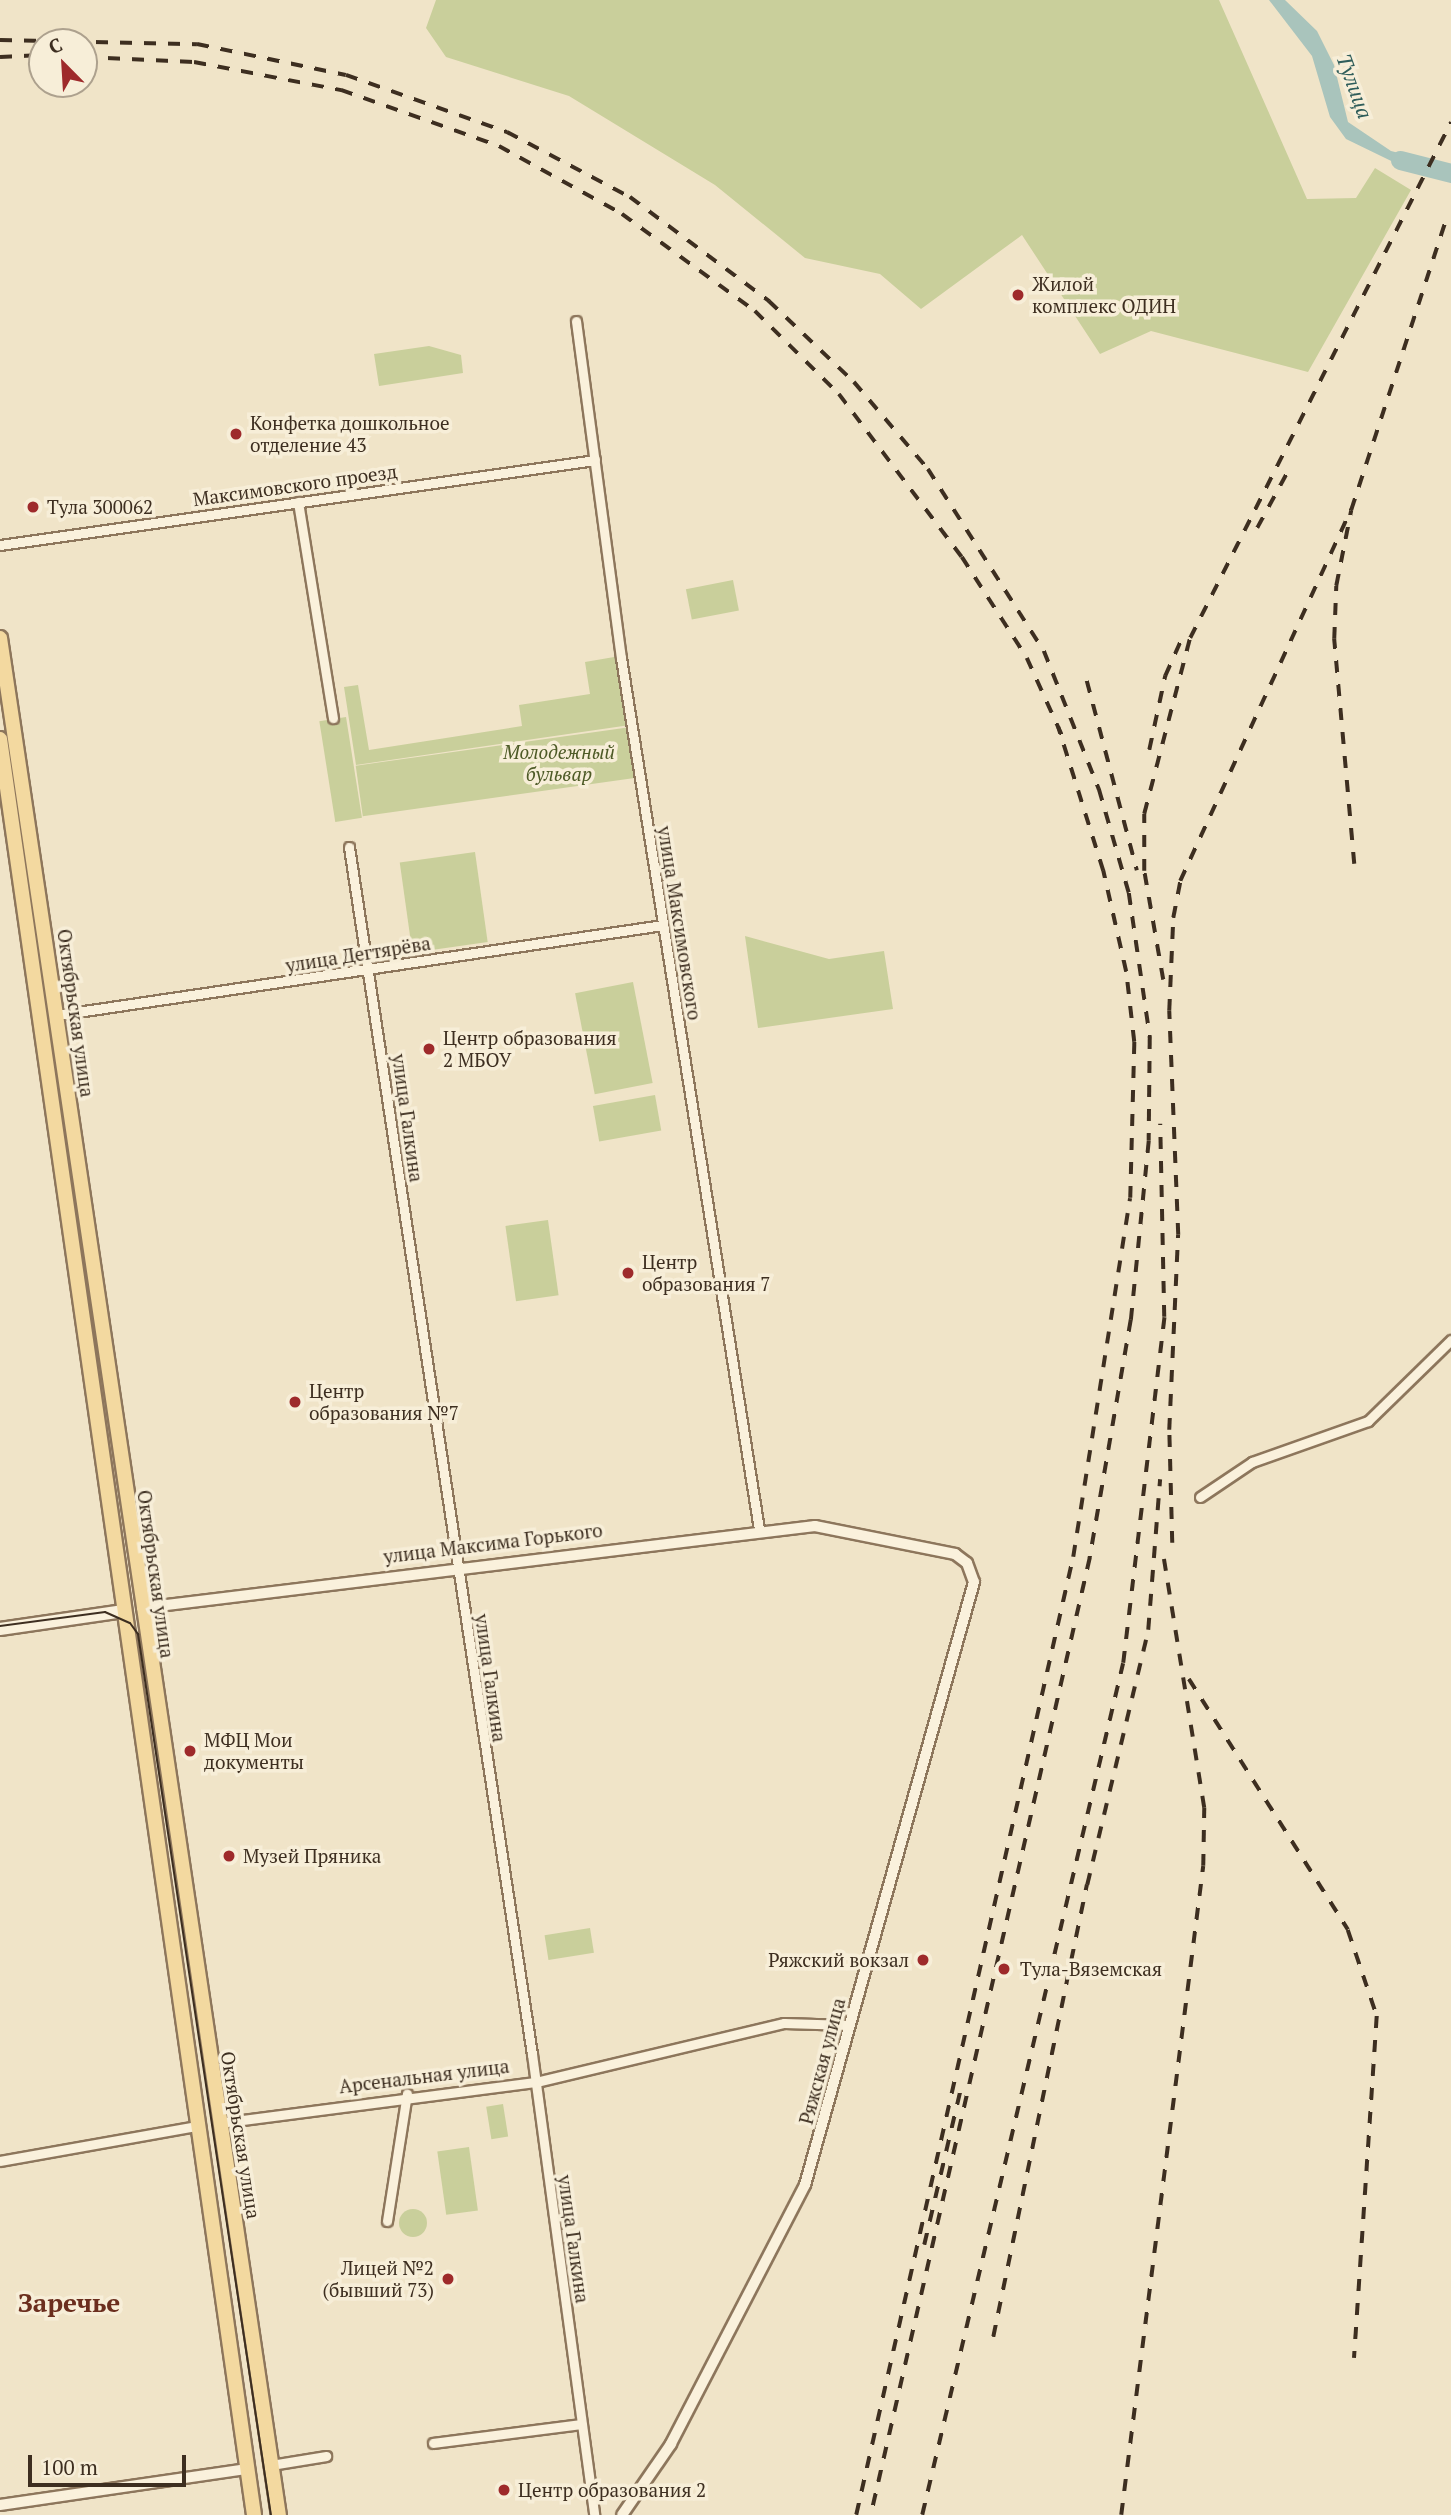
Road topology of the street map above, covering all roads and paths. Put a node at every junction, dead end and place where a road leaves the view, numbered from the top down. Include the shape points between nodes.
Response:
1 (576, 321) dead end
2 (595, 460) junction
3 (298, 502) junction
4 (0, 545) edge
5 (0, 638) edge
6 (333, 718) dead end
7 (6, 724) edge
8 (1, 746) edge
9 (17, 751) junction
10 (349, 847) dead end
11 (663, 925) junction
12 (371, 970) junction
13 (57, 1015) junction
14 (1451, 1340) edge
15 (1200, 1497) dead end
16 (759, 1529) junction
17 (458, 1566) junction
18 (974, 1581) joint
19 (142, 1608) junction
20 (124, 1611) junction
21 (0, 1629) edge
22 (849, 2025) junction
23 (536, 2082) junction
24 (407, 2094) junction
25 (220, 2123) junction
26 (197, 2126) junction
27 (0, 2161) edge
28 (387, 2221) dead end
29 (582, 2424) junction
30 (432, 2443) dead end
31 (326, 2456) dead end
32 (271, 2465) junction
33 (247, 2469) junction
34 (0, 2505) edge
35 (254, 2515) edge
36 (279, 2515) edge
37 (594, 2515) edge
38 (622, 2515) edge

1 - 2 street, улица Максимовского
2 - 3 street, Максимовского проезд
2 - 11 street, улица Максимовского
3 - 4 street, Максимовского проезд
3 - 6 street
5 - 7 main road, Октябрьская улица
7 - 9 main road, Октябрьская улица
8 - 9 main road
8 - 20 main road, Октябрьская улица
9 - 13 main road, Октябрьская улица
10 - 12 street, улица Галкина
11 - 12 street, улица Дегтярёва
11 - 16 street, улица Максимовского
12 - 13 street, улица Дегтярёва
12 - 17 street, улица Галкина
13 - 19 main road, Октябрьская улица
14 - 15 street via 1368,1421 1252,1462
16 - 17 street, улица Максима Горького
16 - 18 street, улица Максима Горького via 831,1527 955,1553 967,1563
17 - 19 street, улица Максима Горького
17 - 23 street, улица Галкина
18 - 22 street, Ряжская улица
19 - 20 main road, улица Максима Горького
19 - 25 main road, Октябрьская улица
20 - 21 main road, улица Максима Горького
20 - 26 main road, Октябрьская улица
22 - 23 street, Арсенальная улица via 784,2024
22 - 38 street, Ряжская улица via 794,2212 671,2444
23 - 24 street, Арсенальная улица
23 - 29 street, улица Галкина
24 - 25 street, Арсенальная улица
24 - 28 street
25 - 26 main road, Арсенальная улица
25 - 32 main road, Октябрьская улица
26 - 27 street, Арсенальная улица
26 - 33 main road, Октябрьская улица
29 - 30 street
29 - 37 street, улица Галкина
31 - 32 street
32 - 33 main road
32 - 36 main road, Октябрьская улица
33 - 34 street
33 - 35 main road, Октябрьская улица

